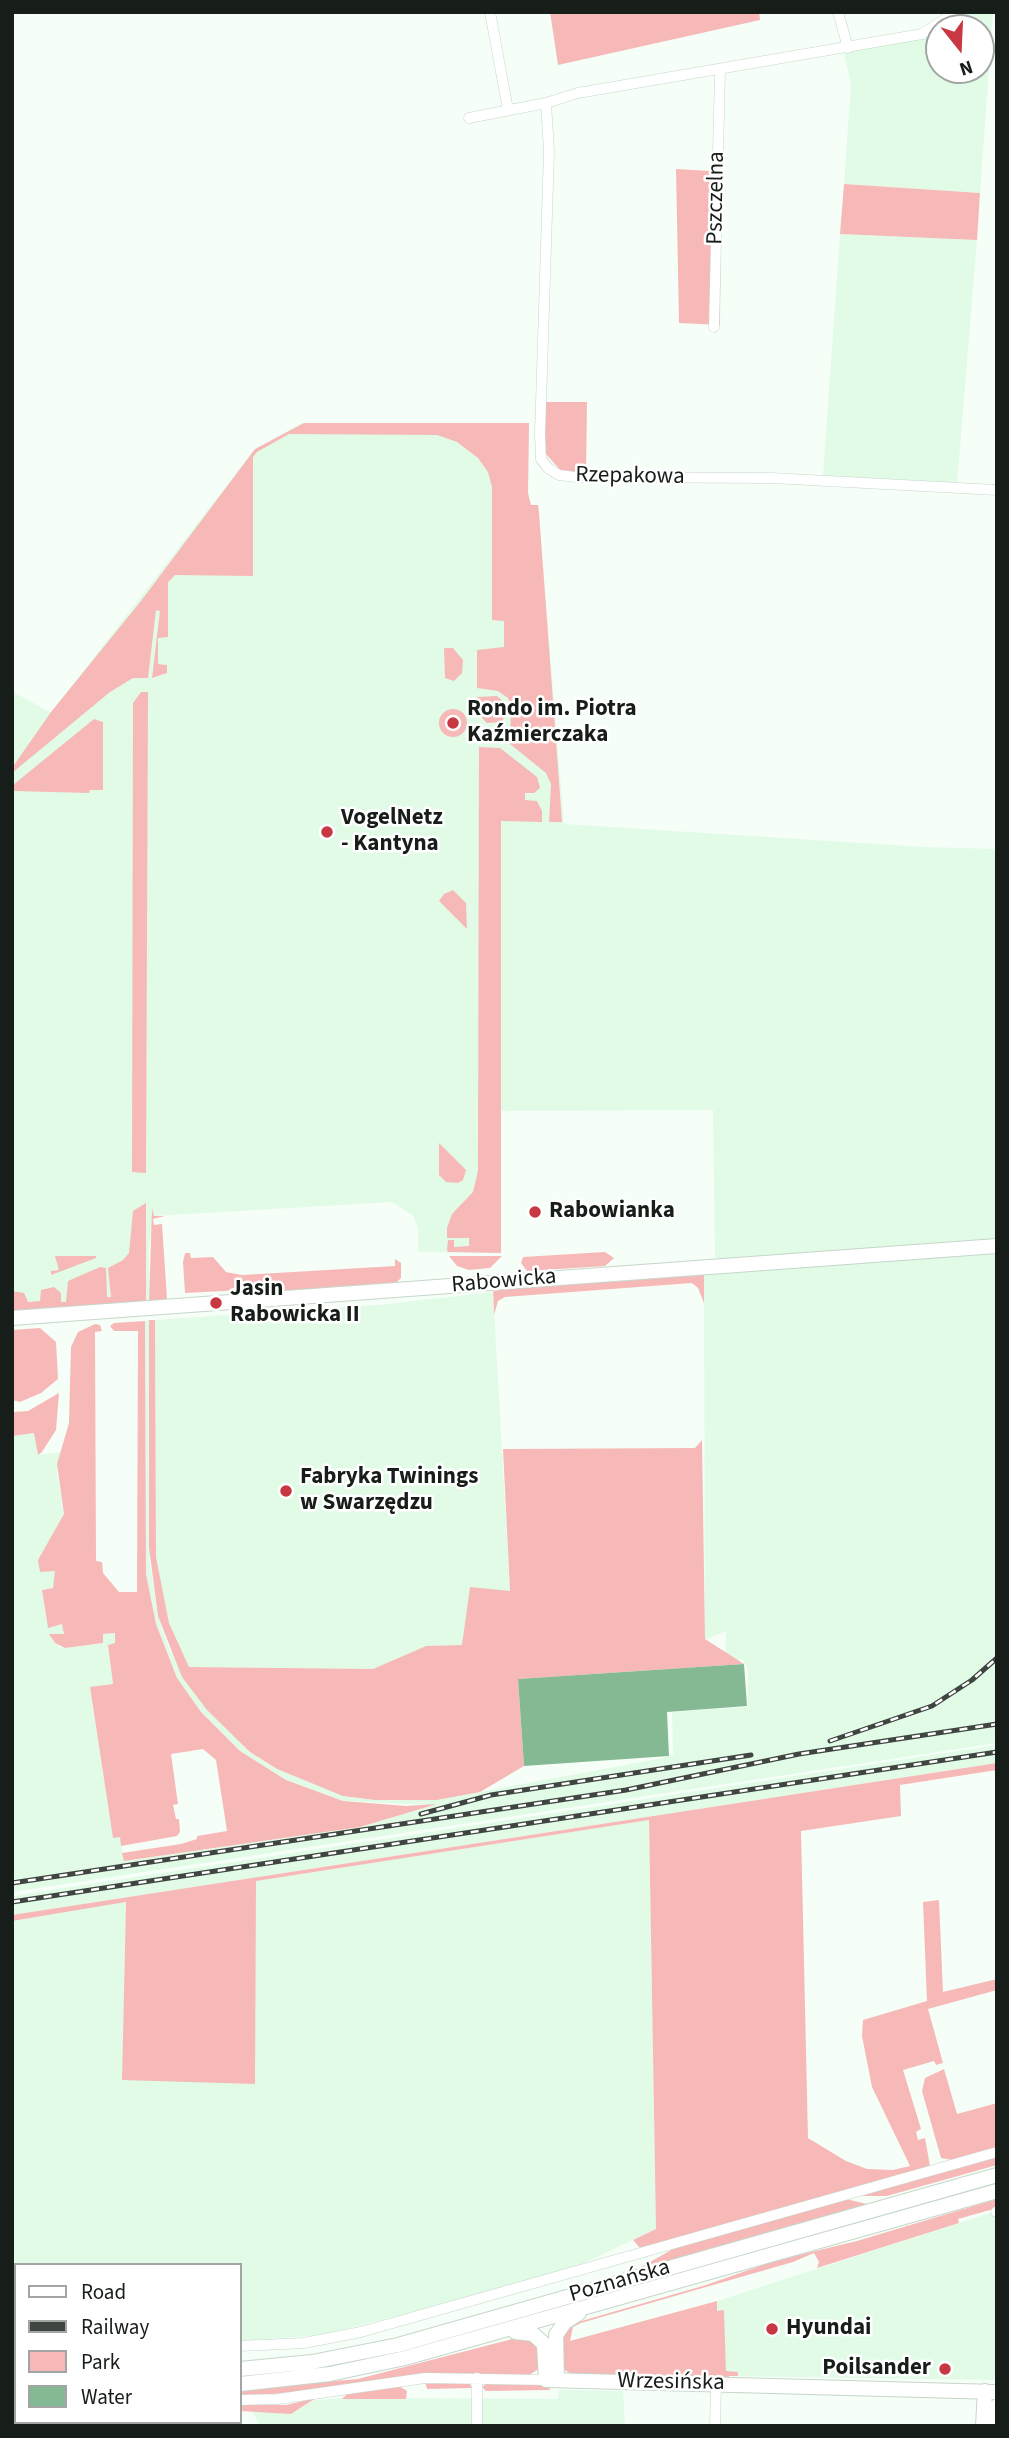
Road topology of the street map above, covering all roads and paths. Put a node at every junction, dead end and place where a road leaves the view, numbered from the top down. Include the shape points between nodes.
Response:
1 (490, 12) edge
2 (838, 12) edge
3 (956, 12) edge
4 (848, 48) junction
5 (720, 70) junction
6 (546, 103) junction
7 (508, 110) junction
8 (469, 118) dead end
9 (714, 327) dead end
10 (997, 490) edge
11 (997, 1246) edge
12 (12, 1318) edge
13 (997, 2152) edge
14 (997, 2175) edge
15 (997, 2191) edge
16 (589, 2307) junction
17 (496, 2333) junction
18 (242, 2346) edge
19 (242, 2369) edge
20 (477, 2378) junction
21 (552, 2380) junction
22 (242, 2384) edge
23 (716, 2384) junction
24 (991, 2391) edge
25 (242, 2400) edge
26 (997, 2406) edge
27 (477, 2426) edge
28 (715, 2426) edge
29 (983, 2426) edge
30 (991, 2426) edge

1 - 7 street
2 - 4 street
3 - 4 street via 922,34
4 - 5 street
5 - 6 street via 578,93
5 - 9 street, Pszczelna
6 - 7 street
6 - 10 street, Rzepakowa via 550,151 540,433 541,459 548,468 575,477 771,478
7 - 8 street
11 - 12 main road, Rabowicka
13 - 18 street via 361,2332 304,2343
14 - 19 main road, Poznańska via 398,2345 312,2362
15 - 16 main road, Poznańska
16 - 17 main road, Poznańska
16 - 21 main road via 565,2322 556,2335
17 - 21 main road via 529,2332 541,2339
17 - 22 main road, Poznańska via 353,2370
20 - 21 street, Wrzesińska
20 - 25 street, Wrzesińska via 425,2378
20 - 27 street
21 - 23 main road, Wrzesińska
23 - 24 main road, Wrzesińska
23 - 28 street
24 - 29 main road
26 - 30 main road

